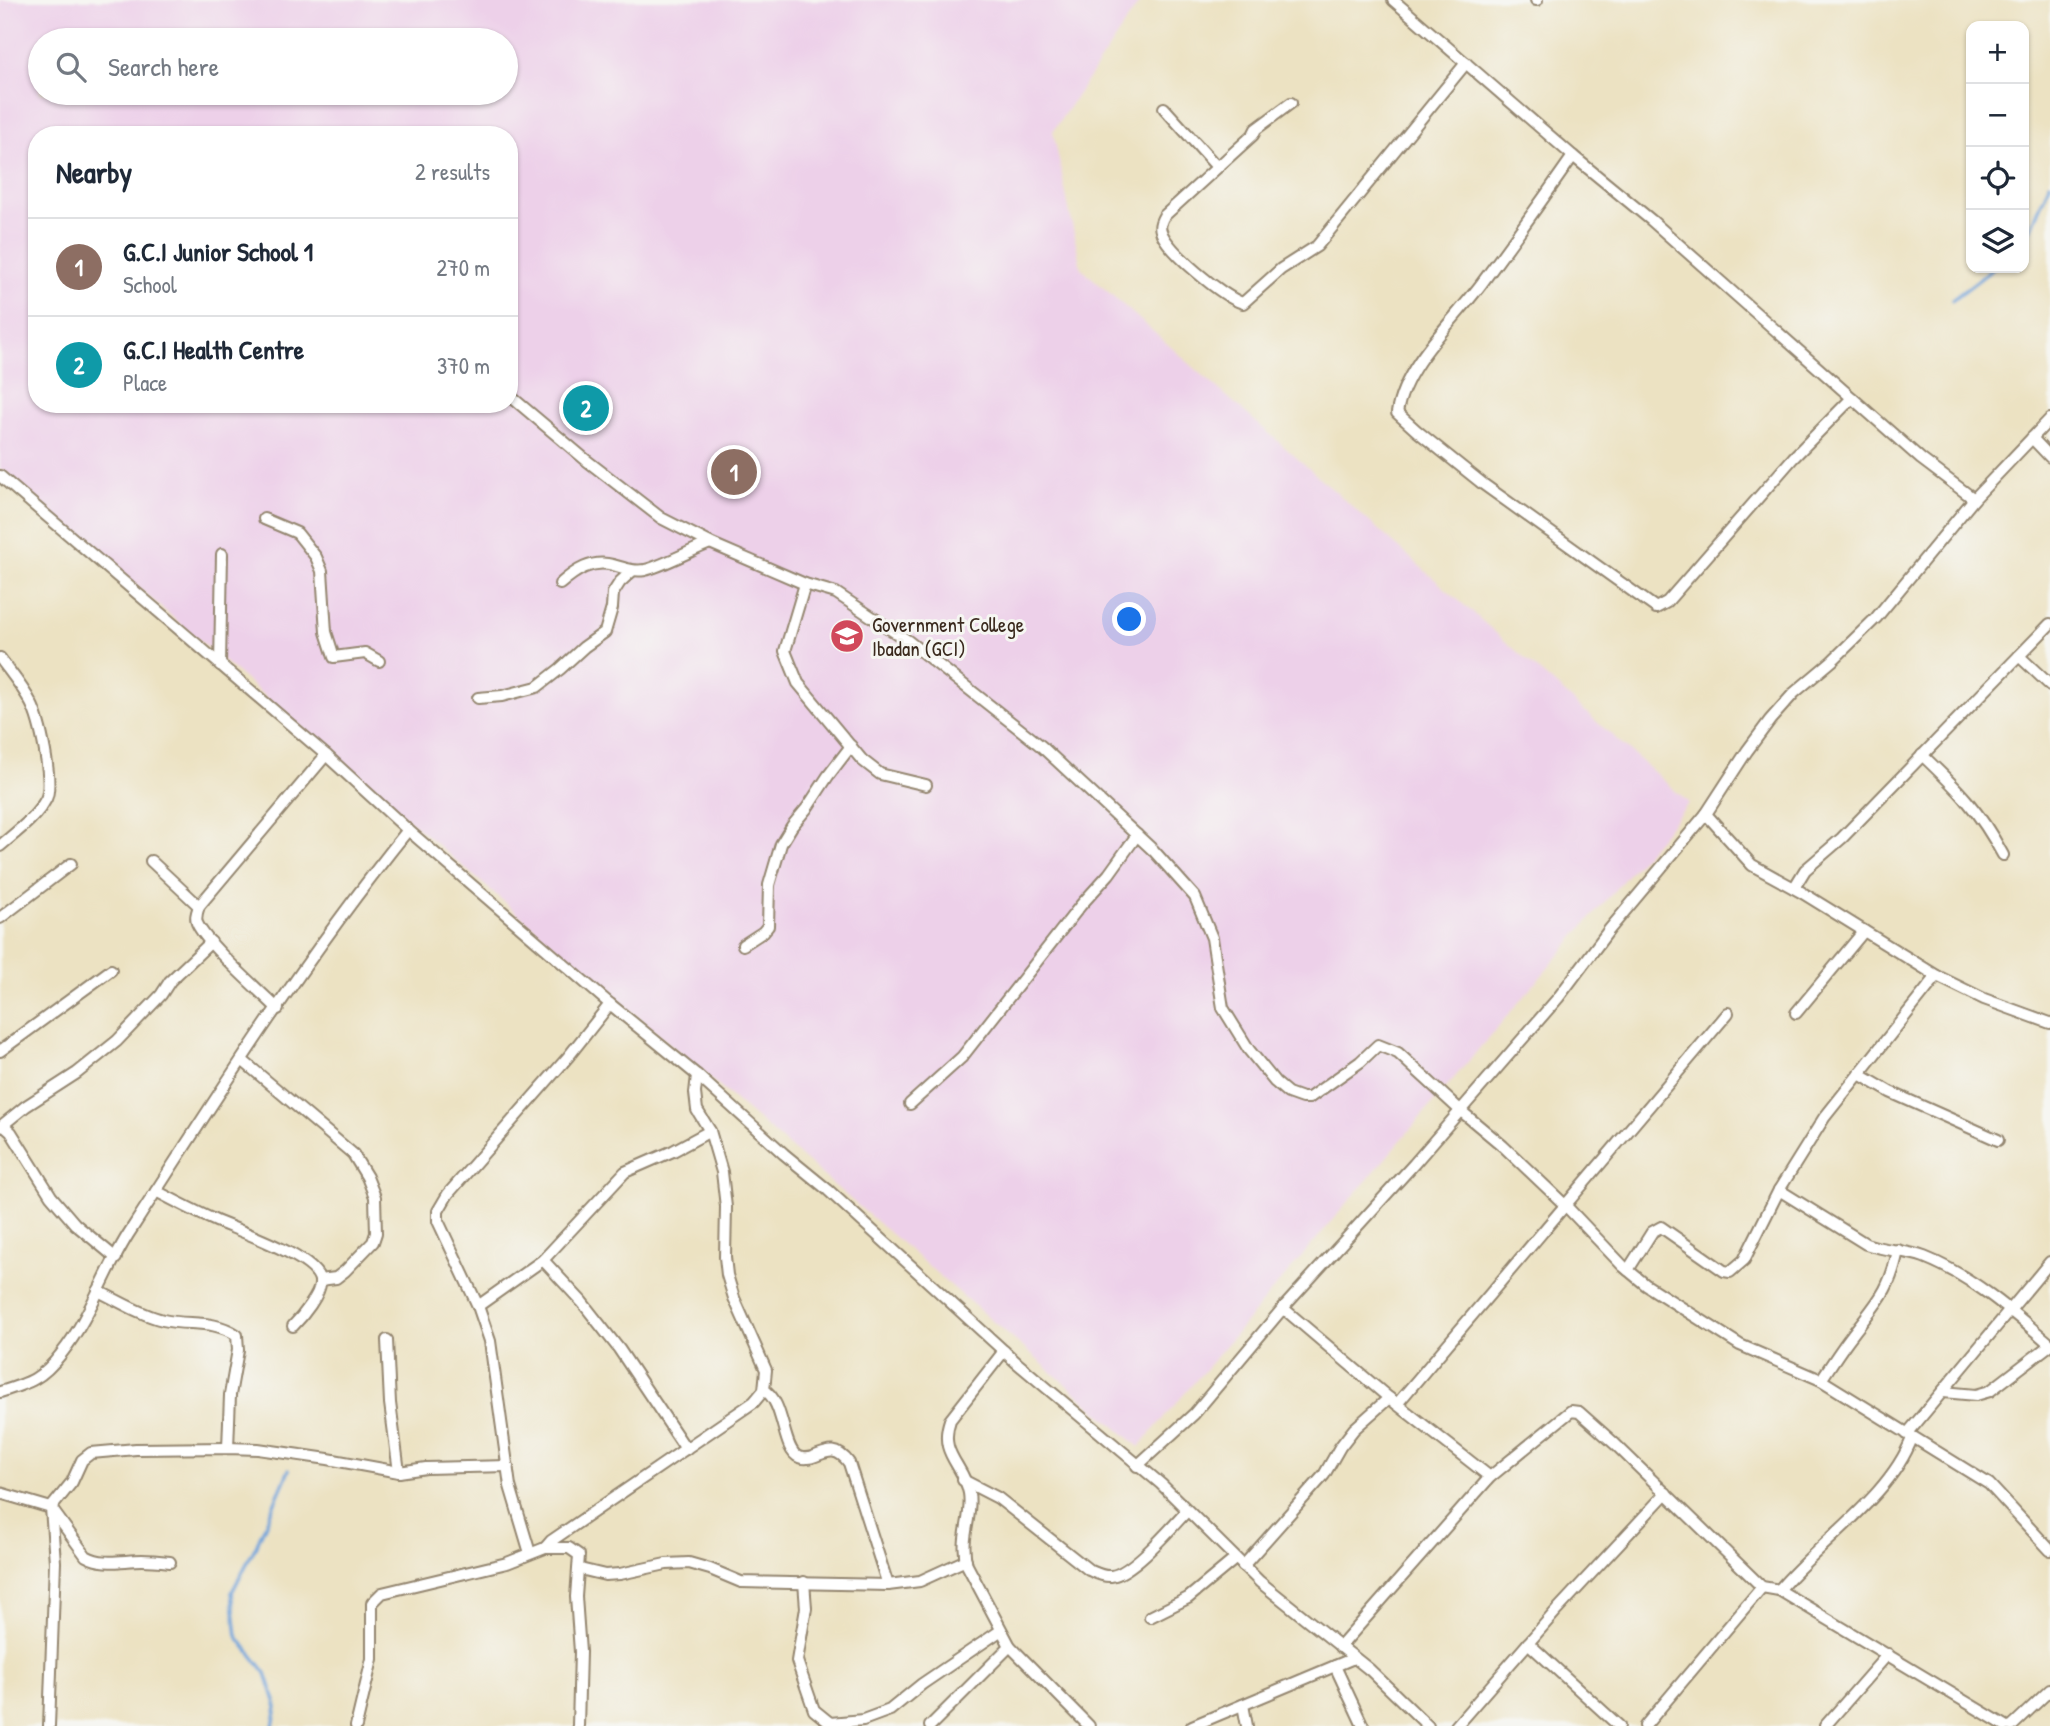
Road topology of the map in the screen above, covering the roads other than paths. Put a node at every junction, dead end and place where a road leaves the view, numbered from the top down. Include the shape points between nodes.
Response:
1 (1393, 0) edge
2 (1413, 0) edge
3 (1409, 14) junction
4 (1466, 63) junction
5 (1291, 103) dead end
6 (1164, 108) dead end
7 (1573, 156) junction
8 (1217, 167) junction
9 (1852, 398) junction
10 (518, 403) edge
11 (2050, 419) edge
12 (2032, 438) junction
13 (2050, 457) edge
14 (0, 476) edge
15 (1974, 499) junction
16 (264, 519) dead end
17 (710, 543) junction
18 (222, 554) dead end
19 (632, 571) junction
20 (560, 584) dead end
21 (805, 584) junction
22 (2050, 624) edge
23 (2019, 656) junction
24 (0, 658) edge
25 (379, 661) dead end
26 (220, 665) junction
27 (2050, 685) edge
28 (478, 698) dead end
29 (851, 746) junction
30 (326, 755) junction
31 (1922, 755) junction
32 (926, 785) dead end
33 (1706, 814) junction
34 (408, 830) junction
35 (1137, 835) junction
36 (0, 846) edge
37 (2003, 855) dead end
38 (151, 861) dead end
39 (71, 864) dead end
40 (1805, 870) junction
41 (1780, 881) junction
42 (1794, 888) junction
43 (199, 906) junction
44 (0, 918) edge
45 (1864, 931) junction
46 (211, 942) junction
47 (743, 944) dead end
48 (111, 970) dead end
49 (1937, 976) junction
50 (610, 1004) junction
51 (278, 1009) junction
52 (1728, 1013) dead end
53 (1796, 1013) dead end
54 (2050, 1023) edge
55 (0, 1051) edge
56 (242, 1060) junction
57 (1859, 1074) junction
58 (697, 1075) junction
59 (910, 1104) dead end
60 (1461, 1111) junction
61 (2, 1126) edge
62 (710, 1131) junction
63 (1998, 1140) dead end
64 (1779, 1190) junction
65 (156, 1191) junction
66 (1566, 1206) junction
67 (1898, 1250) junction
68 (116, 1258) junction
69 (543, 1260) junction
70 (2050, 1262) edge
71 (1628, 1270) junction
72 (320, 1280) junction
73 (98, 1291) junction
74 (478, 1306) junction
75 (1283, 1308) junction
76 (2010, 1311) junction
77 (293, 1326) dead end
78 (387, 1340) dead end
79 (2050, 1345) edge
80 (1004, 1351) junction
81 (1821, 1380) junction
82 (764, 1390) junction
83 (0, 1392) edge
84 (1943, 1392) junction
85 (1393, 1401) junction
86 (1909, 1436) junction
87 (228, 1448) junction
88 (686, 1449) junction
89 (508, 1466) junction
90 (1137, 1466) junction
91 (399, 1472) junction
92 (1490, 1477) junction
93 (963, 1480) junction
94 (0, 1493) edge
95 (1666, 1493) junction
96 (51, 1507) junction
97 (1187, 1511) junction
98 (2048, 1543) edge
99 (545, 1548) junction
100 (530, 1553) junction
101 (966, 1560) junction
102 (170, 1562) dead end
103 (1239, 1562) junction
104 (580, 1569) junction
105 (804, 1582) junction
106 (888, 1585) junction
107 (1762, 1587) junction
108 (1779, 1590) junction
109 (1150, 1617) dead end
110 (1000, 1630) junction
111 (1528, 1643) junction
112 (1010, 1646) junction
113 (1340, 1647) junction
114 (1888, 1654) junction
115 (1354, 1658) junction
116 (1335, 1666) junction
117 (2050, 1690) edge
118 (1242, 1704) junction
119 (50, 1726) edge
120 (356, 1726) edge
121 (578, 1726) edge
122 (930, 1726) edge
123 (1089, 1726) edge
124 (1192, 1726) edge
125 (1247, 1726) edge
126 (1363, 1726) edge
127 (1427, 1726) edge
128 (1456, 1726) edge
129 (1619, 1726) edge
130 (1645, 1726) edge
131 (1825, 1726) edge
132 (2006, 1726) edge
133 (2012, 1726) edge

1 - 3 street
2 - 3 street
3 - 4 street
4 - 7 street
4 - 8 street via 1317,246 1242,303 1188,265 1160,230 1164,216
5 - 8 street
6 - 8 street
7 - 9 street via 1651,219
7 - 9 street via 1419,363 1397,412 1417,431 1656,608 1667,602
9 - 15 street
10 - 17 street via 662,518
11 - 12 street
12 - 13 street
12 - 15 street
14 - 26 street
15 - 33 street via 1876,618 1770,720
16 - 25 street via 297,533 316,558 322,571 326,632 334,657 365,653
17 - 19 street via 648,570
17 - 21 street
18 - 26 street
19 - 20 street via 593,563
19 - 28 street via 612,593 605,632 537,687
21 - 29 street via 785,651 797,683
21 - 35 street via 836,593 908,640 1041,746
22 - 23 street
23 - 27 street
23 - 31 street
24 - 36 street via 32,705 49,783 47,797 36,813
26 - 30 street
29 - 32 street via 880,774
29 - 47 street via 781,844 769,885 768,926
30 - 34 street
30 - 43 street
31 - 37 street via 1964,795
31 - 40 street
33 - 41 street via 1752,866
33 - 60 street
34 - 50 street
34 - 51 street
35 - 59 street via 970,1048
35 - 60 street via 1195,897 1212,938 1223,1008 1275,1082 1288,1093 1309,1098 1378,1045 1398,1053
38 - 43 street
39 - 44 street
40 - 41 street
40 - 42 street
41 - 42 street
42 - 45 street
43 - 46 street via 197,922
45 - 49 street
45 - 53 street
46 - 51 street
46 - 61 street via 117,1041
48 - 55 street
49 - 54 street
49 - 57 street
50 - 58 street
50 - 74 street via 438,1211 438,1221
51 - 56 street
52 - 66 street
56 - 65 street
56 - 72 street via 353,1154 375,1197 373,1242 336,1278
57 - 63 street
57 - 64 street via 1824,1118
58 - 62 street via 697,1110
58 - 80 street
60 - 66 street
60 - 75 street
61 - 68 street via 75,1224
62 - 69 street via 625,1172
62 - 82 street via 722,1172 727,1275 766,1370
64 - 67 street via 1866,1244
64 - 71 street via 1744,1260 1734,1270 1724,1271 1661,1227 1652,1232
65 - 68 street
65 - 72 street via 297,1257 316,1271
66 - 71 street
66 - 85 street
67 - 76 street via 1923,1256 1964,1276
67 - 81 street via 1882,1298
68 - 73 street
69 - 74 street
69 - 88 street via 619,1349
70 - 76 street
71 - 81 street via 1740,1345
72 - 77 street via 320,1288
73 - 83 street via 60,1357 33,1382
73 - 87 street via 149,1315 208,1323 237,1335
74 - 89 street via 494,1359
75 - 85 street
75 - 90 street via 1194,1415
76 - 79 street
76 - 84 street
78 - 91 street
79 - 84 street via 1990,1391 1976,1395
80 - 90 street
80 - 93 street via 950,1420 946,1432 946,1444
81 - 86 street
82 - 88 street via 754,1402
82 - 106 street via 774,1398 797,1457 833,1451 849,1463
84 - 86 street
85 - 92 street
85 - 103 street via 1354,1429 1324,1475
86 - 98 street via 1989,1484
86 - 108 street via 1906,1452 1884,1483
87 - 91 street
87 - 96 street via 91,1453
88 - 99 street
89 - 91 street
89 - 100 street
90 - 97 street
92 - 95 street via 1571,1411 1579,1412
92 - 113 street
93 - 97 street via 998,1498 1089,1570 1104,1576 1114,1576 1147,1554
93 - 101 street via 969,1492
94 - 96 street
95 - 107 street
95 - 111 street
96 - 102 street via 86,1556 94,1560
96 - 119 street via 55,1562
97 - 103 street
99 - 100 street
99 - 104 street via 569,1548 579,1555
100 - 120 street via 382,1593 372,1603 372,1659
101 - 106 street via 920,1581
101 - 110 street
103 - 109 street via 1176,1606
103 - 113 street
104 - 105 street via 605,1575 689,1563 741,1582
104 - 121 street via 576,1597
105 - 106 street
105 - 110 street via 806,1608 797,1661 814,1710 830,1723 863,1720 890,1710
107 - 108 street
107 - 130 street
108 - 114 street
110 - 112 street
111 - 128 street
111 - 129 street
112 - 122 street
112 - 123 street
113 - 115 street
114 - 131 street
114 - 132 street
115 - 116 street
115 - 127 street
116 - 118 street
116 - 126 street
117 - 133 street
118 - 124 street
118 - 125 street

